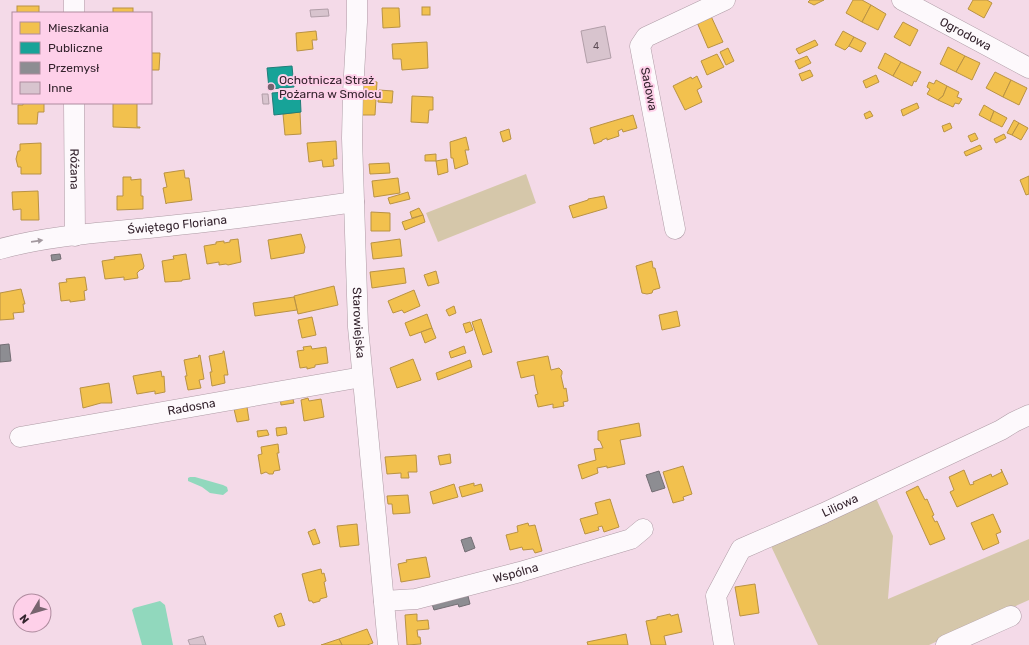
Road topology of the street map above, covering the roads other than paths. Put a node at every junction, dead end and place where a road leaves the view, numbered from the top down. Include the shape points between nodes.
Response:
1 (74, 0) edge
2 (357, 0) edge
3 (725, 0) edge
4 (902, 0) edge
5 (74, 12) edge
6 (1029, 68) edge
7 (74, 104) edge
8 (354, 202) junction
9 (675, 229) dead end
10 (75, 236) junction
11 (0, 248) edge
12 (362, 377) junction
13 (1029, 415) edge
14 (20, 436) dead end
15 (643, 529) dead end
16 (384, 601) junction
17 (1012, 616) dead end
18 (388, 645) edge
19 (724, 645) edge
20 (946, 645) edge

1 - 5 street
2 - 8 street, Starowiejska via 352,138
3 - 9 street, Sadowa via 646,38 640,46
4 - 6 street, Ogrodowa
7 - 10 street, Różana
8 - 10 street, Świętego Floriana via 220,221
8 - 12 street, Starowiejska
11 -> 10 street, Świętego Floriana
12 - 14 street, Radosna
12 - 16 street, Starowiejska
13 - 19 street, Liliowa via 741,549 716,596
15 - 16 street, Wspólna via 631,539 520,572 416,599
16 - 18 street, Starowiejska
17 - 20 street

